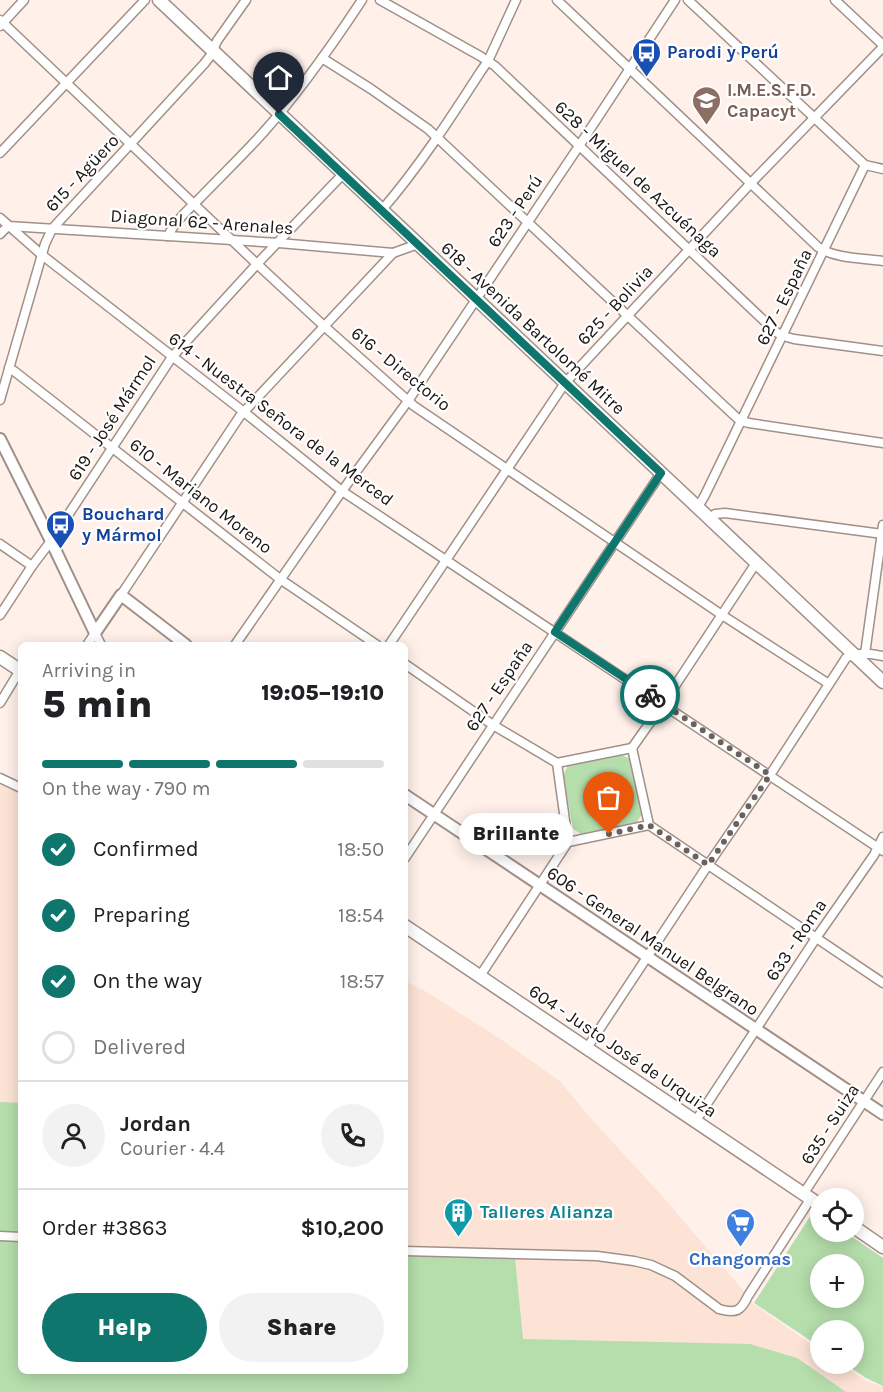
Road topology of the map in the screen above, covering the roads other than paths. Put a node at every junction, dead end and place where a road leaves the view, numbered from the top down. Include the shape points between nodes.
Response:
1 (24, 0) edge
2 (145, 0) edge
3 (159, 0) edge
4 (246, 0) edge
5 (362, 0) edge
6 (380, 0) edge
7 (516, 0) edge
8 (557, 0) edge
9 (675, 0) edge
10 (688, 0) edge
11 (835, 0) edge
12 (1, 23) edge
13 (883, 46) edge
14 (213, 50) junction
15 (322, 58) junction
16 (488, 61) junction
17 (630, 69) junction
18 (66, 83) junction
19 (279, 114) junction
20 (813, 117) junction
21 (437, 137) junction
22 (131, 144) junction
23 (579, 146) junction
24 (0, 153) edge
25 (865, 165) junction
26 (883, 169) edge
27 (343, 174) junction
28 (751, 183) junction
29 (194, 204) junction
30 (381, 211) junction
31 (0, 218) edge
32 (527, 223) junction
33 (8, 226) junction
34 (52, 229) junction
35 (0, 234) edge
36 (168, 236) junction
37 (233, 240) junction
38 (279, 243) junction
39 (418, 244) junction
40 (690, 250) junction
41 (824, 251) junction
42 (393, 253) junction
43 (42, 255) junction
44 (883, 261) edge
45 (257, 264) junction
46 (476, 299) junction
47 (627, 316) junction
48 (324, 326) junction
49 (783, 336) junction
50 (883, 351) edge
51 (172, 357) junction
52 (9, 368) junction
53 (565, 383) junction
54 (0, 400) edge
55 (408, 401) junction
56 (244, 412) junction
57 (741, 421) junction
58 (0, 439) edge
59 (883, 443) edge
60 (112, 448) junction
61 (508, 468) junction
62 (661, 473) junction
63 (342, 490) junction
64 (182, 503) junction
65 (698, 507) junction
66 (710, 518) junction
67 (883, 531) edge
68 (51, 541) junction
69 (615, 542) junction
70 (0, 544) edge
71 (447, 560) junction
72 (756, 562) junction
73 (32, 566) junction
74 (280, 579) junction
75 (121, 595) junction
76 (0, 615) edge
77 (722, 615) junction
78 (555, 632) junction
79 (95, 633) junction
80 (89, 642) edge
81 (100, 642) edge
82 (182, 642) edge
83 (237, 642) edge
84 (373, 642) edge
85 (392, 642) edge
86 (859, 654) junction
87 (883, 656) edge
88 (0, 657) edge
89 (408, 666) edge
90 (18, 669) edge
91 (18, 676) edge
92 (883, 682) edge
93 (829, 684) junction
94 (0, 703) edge
95 (663, 704) junction
96 (493, 725) junction
97 (632, 748) junction
98 (557, 763) junction
99 (770, 775) junction
100 (0, 778) edge
101 (18, 787) edge
102 (408, 797) edge
103 (434, 815) junction
104 (649, 825) junction
105 (883, 837) edge
106 (568, 842) junction
107 (881, 849) edge
108 (408, 854) edge
109 (708, 865) junction
110 (540, 885) junction
111 (408, 928) edge
112 (816, 938) junction
113 (647, 957) junction
114 (480, 976) junction
115 (883, 983) edge
116 (756, 1030) junction
117 (587, 1048) junction
118 (883, 1072) edge
119 (864, 1101) junction
120 (883, 1114) edge
121 (695, 1122) junction
122 (818, 1188) edge
123 (810, 1198) edge
124 (810, 1202) edge
125 (864, 1234) edge
126 (0, 1236) edge
127 (18, 1237) edge
128 (883, 1247) edge
129 (408, 1251) edge

1 - 12 street
2 - 18 street
3 - 14 main road, 618 - Avenida Bartolomé Mitre
4 - 14 street, 615 - Agüero
5 - 15 street
6 - 16 street, 628 - Miguel de Azcuénaga
7 - 16 street
8 - 17 street
9 - 17 street, 623 - Perú
10 - 20 street
11 - 13 street
12 - 18 street, 616 - Directorio
13 - 20 street, 625 - Bolivia
14 - 19 main road, 618 - Avenida Bartolomé Mitre
14 - 22 street, 615 - Agüero
15 - 19 street
15 - 21 street
16 - 21 street
16 - 23 street, 628 - Miguel de Azcuénaga
17 - 23 street, 623 - Perú
17 - 28 street
18 - 22 street, 616 - Directorio
18 - 24 street
19 - 27 main road, 618 - Avenida Bartolomé Mitre
19 - 29 street
20 - 25 street
20 - 28 street, 625 - Bolivia
21 - 30 street
21 - 32 street
22 - 29 street, 616 - Directorio
22 - 34 street, 615 - Agüero
23 - 32 street, 623 - Perú
23 - 40 street, 628 - Miguel de Azcuénaga
25 - 26 street
25 - 41 street, 627 - España
27 - 30 main road, 618 - Avenida Bartolomé Mitre
27 - 38 street, 619 - José Mármol
28 - 40 street, 625 - Bolivia
28 - 41 street
29 - 36 street
29 - 37 street, 616 - Directorio
30 - 39 main road, 618 - Avenida Bartolomé Mitre
31 - 33 street, 614 - Nuestra Señora de la Merced
32 - 46 street, 623 - Perú
32 - 47 street
33 - 34 street, Diagonal 62 - Arenales
33 - 35 street
33 - 43 street, 614 - Nuestra Señora de la Merced
34 - 36 street, Diagonal 62 - Arenales
34 - 43 street, 615 - Agüero
36 - 37 street, Diagonal 62 - Arenales
37 - 38 street, Diagonal 62 - Arenales
37 - 45 street, 616 - Directorio
38 - 42 street, Diagonal 62 - Arenales
38 - 45 street, 619 - José Mármol
39 - 42 street
39 - 46 main road, 618 - Avenida Bartolomé Mitre
40 - 47 street, 625 - Bolivia
40 - 49 street, 628 - Miguel de Azcuénaga
41 - 44 street
41 - 49 street, 627 - España
42 - 48 street
43 - 51 street, 614 - Nuestra Señora de la Merced
43 - 52 street, 615 - Agüero
45 - 48 street, 616 - Directorio
45 - 51 street, 619 - José Mármol
46 - 53 main road, 618 - Avenida Bartolomé Mitre
46 - 55 street, 623 - Perú
47 - 53 street, 625 - Bolivia
47 - 57 street
48 - 55 street, 616 - Directorio
48 - 56 street
49 - 50 street, 628 - Miguel de Azcuénaga
49 - 57 street, 627 - España
51 - 56 street, 614 - Nuestra Señora de la Merced
51 - 60 street, 619 - José Mármol
52 - 54 street, 615 - Agüero
52 - 60 street, 610 - Mariano Moreno
53 - 61 street, 625 - Bolivia
53 - 62 main road, 618 - Avenida Bartolomé Mitre
55 - 61 street, 616 - Directorio
55 - 63 street, 623 - Perú
56 - 63 street, 614 - Nuestra Señora de la Merced
56 - 64 street
57 - 59 street
57 - 65 street, 627 - España
58 - 68 street
60 - 64 street, 610 - Mariano Moreno
60 - 68 street, 619 - José Mármol
61 - 69 street, 616 - Directorio
61 - 71 street, 625 - Bolivia
62 - 65 main road, 618 - Avenida Bartolomé Mitre
62 - 69 street, 627 - España
63 - 71 street, 614 - Nuestra Señora de la Merced
63 - 74 street, 623 - Perú
64 - 74 street, 610 - Mariano Moreno
64 - 75 street
65 - 66 main road, 618 - Avenida Bartolomé Mitre
66 - 67 street via 725,513
66 - 72 main road, 618 - Avenida Bartolomé Mitre
67 - 86 street
68 - 73 street, 619 - José Mármol
68 - 79 street
69 - 77 street, 616 - Directorio
69 - 78 street, 627 - España
70 - 73 street
71 - 78 street, 614 - Nuestra Señora de la Merced
71 - 85 street, 625 - Bolivia
72 - 77 street
72 - 86 main road, 618 - Avenida Bartolomé Mitre
73 - 76 street, 619 - José Mármol
74 - 83 street, 623 - Perú
74 - 84 street, 610 - Mariano Moreno
75 - 79 street
75 - 82 street
77 - 93 street, 616 - Directorio
77 - 95 street
78 - 95 street, 614 - Nuestra Señora de la Merced
78 - 96 street, 627 - España
79 - 80 street
79 - 81 street
86 - 87 street
86 - 92 main road, 618 - Avenida Bartolomé Mitre
86 - 93 street via 846,658
88 - 90 main road
89 - 96 street
91 - 94 street
93 - 99 street
95 - 97 street
95 - 99 street, 614 - Nuestra Señora de la Merced
96 - 98 street
96 - 103 street, 627 - España
97 - 98 street
97 - 104 street
98 - 106 street
99 - 107 street, 614 - Nuestra Señora de la Merced
99 - 109 street
100 - 101 street
102 - 103 street, 606 - General Manuel Belgrano
103 - 108 street, 627 - España
103 - 110 street, 606 - General Manuel Belgrano
104 - 106 street
104 - 109 street
105 - 107 street, 633 - Roma
106 - 110 street
107 - 112 street, 633 - Roma
109 - 112 street
109 - 113 street
110 - 113 street, 606 - General Manuel Belgrano
110 - 114 street
111 - 114 main road, 604 - Justo José de Urquiza
112 - 115 street
112 - 116 street, 633 - Roma
113 - 116 street, 606 - General Manuel Belgrano
113 - 117 street
114 - 117 main road, 604 - Justo José de Urquiza
116 - 119 street, 606 - General Manuel Belgrano
116 - 121 street, 633 - Roma
117 - 121 main road, 604 - Justo José de Urquiza
118 - 119 street, 635 - Suiza
119 - 120 street, 606 - General Manuel Belgrano
119 - 122 street, 635 - Suiza
121 - 123 main road, 604 - Justo José de Urquiza
124 - 129 street, 635 - Suiza via 743,1307 736,1311 714,1306 664,1270 617,1258
125 - 128 main road
126 - 127 street

